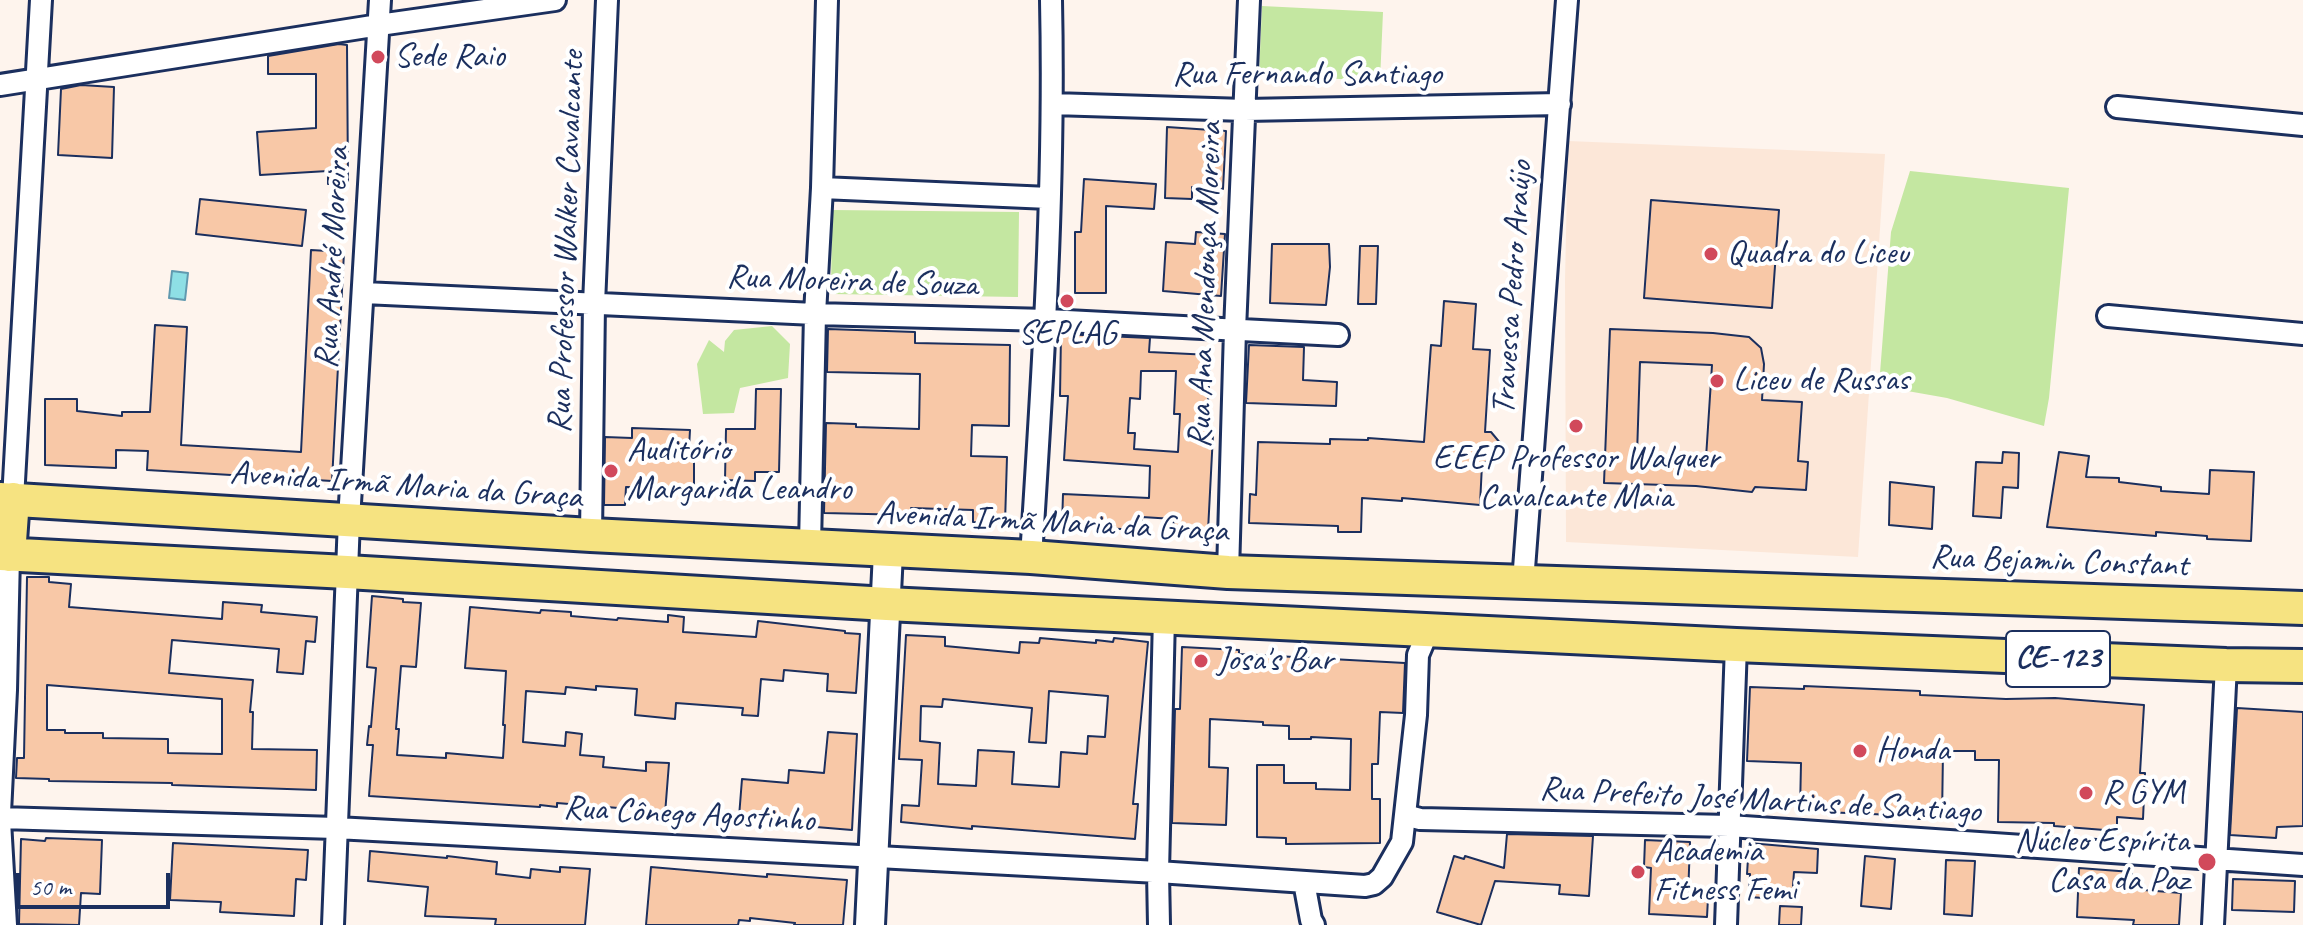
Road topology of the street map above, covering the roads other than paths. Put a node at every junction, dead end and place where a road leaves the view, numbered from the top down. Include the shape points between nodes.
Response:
1 (41, 0) edge
2 (380, 0) edge
3 (555, 0) edge
4 (607, 0) edge
5 (827, 0) edge
6 (1051, 0) edge
7 (1249, 0) edge
8 (1567, 0) edge
9 (379, 25) junction
10 (36, 80) junction
11 (0, 85) edge
12 (1053, 104) junction
13 (1560, 104) junction
14 (2117, 107) dead end
15 (1245, 110) junction
16 (2303, 125) edge
17 (822, 188) junction
18 (1049, 198) junction
19 (364, 293) junction
20 (594, 304) junction
21 (815, 314) junction
22 (2108, 316) dead end
23 (1047, 320) junction
24 (1235, 330) junction
25 (2303, 334) edge
26 (1338, 335) dead end
27 (7, 499) edge
28 (349, 520) junction
29 (591, 535) junction
30 (810, 545) junction
31 (888, 552) junction
32 (5, 554) edge
33 (1031, 557) junction
34 (347, 572) junction
35 (1228, 572) junction
36 (1523, 582) junction
37 (1813, 592) joint
38 (887, 604) junction
39 (2303, 608) edge
40 (1164, 616) junction
41 (1429, 629) junction
42 (1736, 645) junction
43 (2226, 665) junction
44 (2303, 666) edge
45 (3, 690) edge
46 (1405, 815) junction
47 (0, 817) edge
48 (1729, 826) junction
49 (336, 828) junction
50 (873, 857) junction
51 (2216, 859) junction
52 (2303, 865) edge
53 (1158, 872) junction
54 (1304, 882) junction
55 (6, 925) edge
56 (333, 925) edge
57 (870, 925) edge
58 (1159, 925) edge
59 (1314, 925) edge
60 (1726, 925) edge
61 (2213, 925) edge

1 - 10 street
2 - 9 street, Rua André Moreira
3 - 9 street
4 - 20 street, Rua Professor Walker Cavalcante
5 - 17 street
6 - 12 street
7 - 15 street, Rua Ana Mendonça Moreira
8 - 13 street, Travessa Pedro Araújo
9 - 10 street
9 - 19 street, Rua André Moreira
10 - 11 street
10 - 27 street
12 - 15 street, Rua Fernando Santiago
12 - 18 street
13 - 15 street, Rua Fernando Santiago
13 - 36 street, Travessa Pedro Araújo
14 - 16 street
15 - 24 street, Rua Ana Mendonça Moreira
17 - 18 street
17 - 21 street
18 - 23 street
19 - 20 street, Rua Moreira de Souza
19 - 28 street, Rua André Moreira
20 - 21 street, Rua Moreira de Souza
20 - 29 street, Rua Professor Walker Cavalcante
21 - 23 street, Rua Moreira de Souza
21 - 30 street
22 - 25 street
23 - 24 street, Rua Moreira de Souza
23 - 33 street
24 - 26 street, Rua Moreira de Souza
24 - 35 street, Rua Ana Mendonça Moreira
27 - 28 main road, Avenida Irmã Maria da Graça
27 - 32 main road
28 - 29 main road, Avenida Irmã Maria da Graça
28 - 34 street, Rua André Moreira
29 - 30 main road, Avenida Irmã Maria da Graça
30 - 31 main road, Avenida Irmã Maria da Graça
31 - 33 main road, Avenida Irmã Maria da Graça
31 - 38 street
32 - 34 main road
32 - 45 street
33 - 35 main road, Avenida Irmã Maria da Graça
34 - 38 main road
34 - 49 street
35 - 36 main road, Avenida Irmã Maria da Graça
36 - 37 main road, Avenida Irmã Maria da Graça
37 - 39 main road, Rua Bejamin Constant / CE-123
38 - 40 main road
38 - 50 street
40 - 41 main road
40 - 53 street
41 - 42 main road
41 - 46 street via 1418,655
42 - 43 main road, CE-123
42 - 48 street
43 - 44 main road, CE-123
43 - 51 street
45 - 47 street
46 - 48 street, Rua Prefeito José Martins de Santiago
46 - 54 street, Rua Cônego Agostinho via 1402,842 1374,884
47 - 49 street, Rua Cônego Agostinho
47 - 55 street
48 - 51 street, Rua Prefeito José Martins de Santiago
48 - 60 street
49 - 50 street, Rua Cônego Agostinho
49 - 56 street
50 - 53 street, Rua Cônego Agostinho
50 - 57 street
51 - 52 street, Rua Prefeito José Martins de Santiago
51 - 61 street
53 - 54 street, Rua Cônego Agostinho
53 - 58 street
54 - 59 street

